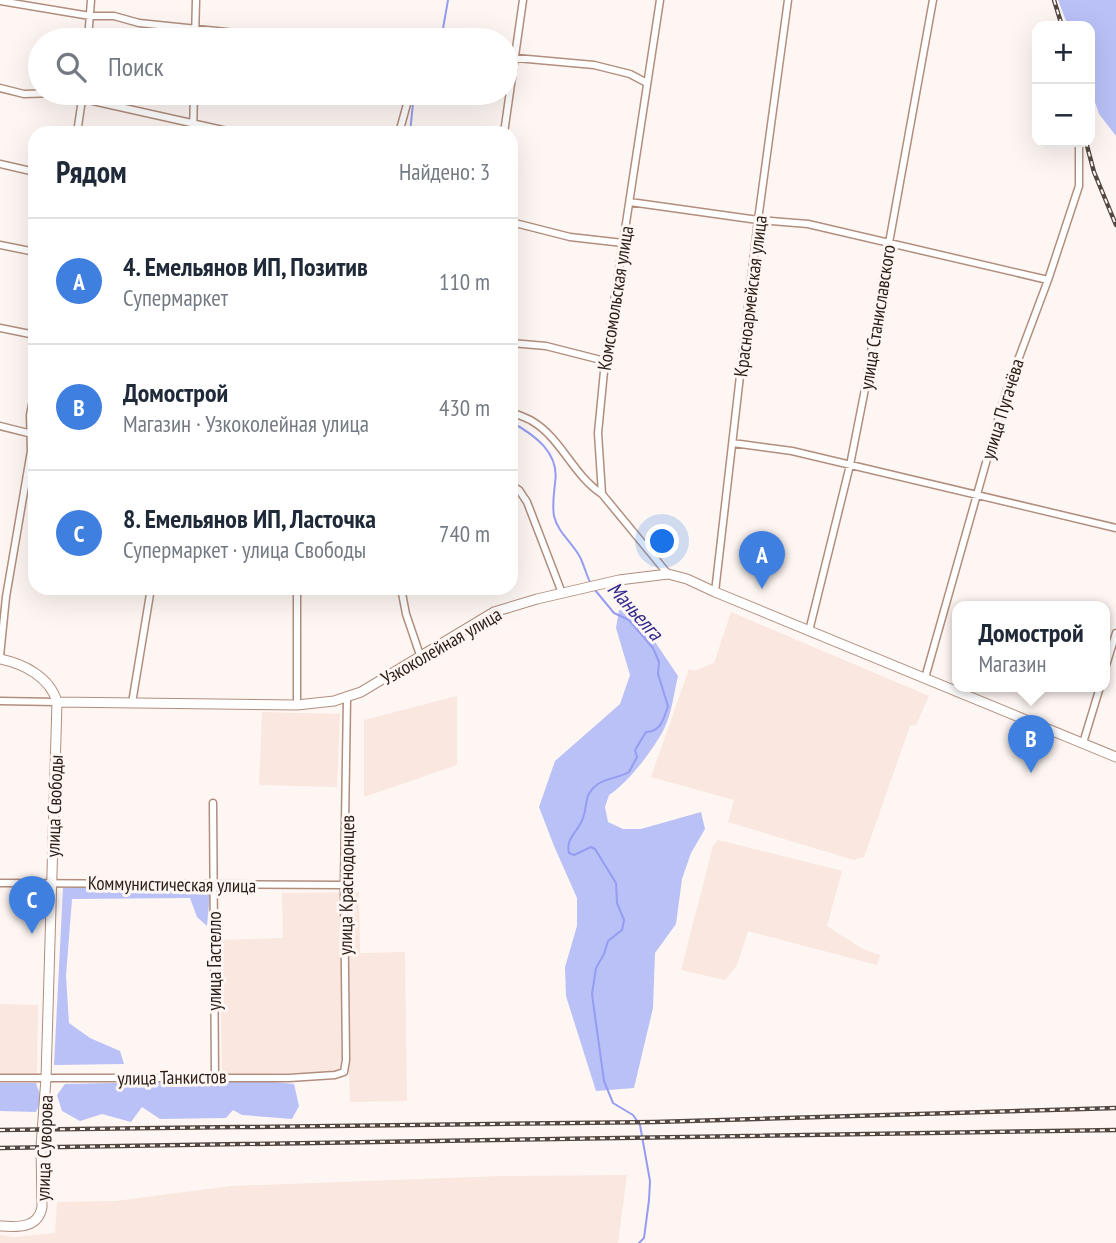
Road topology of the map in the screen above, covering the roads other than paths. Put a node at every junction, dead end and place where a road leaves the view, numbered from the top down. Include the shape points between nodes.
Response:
1 (91, 0) edge
2 (196, 0) edge
3 (523, 0) edge
4 (660, 0) edge
5 (788, 0) edge
6 (933, 0) edge
7 (0, 1) edge
8 (90, 16) junction
9 (89, 28) edge
10 (179, 28) edge
11 (195, 28) edge
12 (518, 42) edge
13 (518, 59) edge
14 (647, 83) junction
15 (0, 88) edge
16 (28, 94) edge
17 (81, 105) edge
18 (120, 105) edge
19 (194, 105) edge
20 (407, 105) edge
21 (509, 105) edge
22 (194, 123) junction
23 (77, 126) edge
24 (207, 126) edge
25 (401, 126) edge
26 (505, 126) edge
27 (1079, 147) edge
28 (0, 164) edge
29 (28, 170) edge
30 (630, 202) junction
31 (758, 220) junction
32 (518, 224) edge
33 (623, 243) junction
34 (889, 243) junction
35 (0, 245) edge
36 (28, 251) edge
37 (1048, 280) junction
38 (0, 328) edge
39 (28, 334) edge
40 (518, 344) edge
41 (605, 362) junction
42 (518, 415) edge
43 (0, 426) edge
44 (28, 433) edge
45 (733, 443) junction
46 (850, 465) junction
47 (28, 469) edge
48 (518, 490) edge
49 (602, 494) junction
50 (977, 494) junction
51 (1116, 528) edge
52 (668, 574) junction
53 (715, 592) junction
54 (562, 593) junction
55 (150, 595) edge
56 (297, 595) edge
57 (402, 595) edge
58 (809, 631) junction
59 (1116, 633) edge
60 (1110, 652) edge
61 (0, 657) edge
62 (421, 658) junction
63 (925, 678) junction
64 (952, 689) edge
65 (959, 692) edge
66 (1098, 692) edge
67 (347, 698) junction
68 (0, 701) edge
69 (57, 702) junction
70 (132, 703) junction
71 (297, 705) junction
72 (1083, 743) junction
73 (1116, 757) edge
74 (214, 803) dead end
75 (0, 883) edge
76 (51, 883) junction
77 (214, 884) junction
78 (344, 886) junction
79 (344, 1072) joint
80 (0, 1077) edge
81 (215, 1077) junction
82 (46, 1078) junction
83 (0, 1226) edge

1 - 8 street
2 - 11 street
3 - 12 street
4 - 14 street, Комсомольская улица
5 - 31 street, Красноармейская улица
6 - 34 street, улица Станиславского
7 - 8 street
8 - 9 street
8 - 10 street
13 - 14 street via 594,65
14 - 30 street, Комсомольская улица
15 - 16 street
17 - 23 street
18 - 22 street
19 - 22 street
20 - 25 street
21 - 26 street
22 - 24 street
27 - 37 street, улица Пугачёва via 1079,186
28 - 29 street
30 - 31 street
30 - 33 street, Комсомольская улица
31 - 34 street via 808,224
31 - 45 street, Красноармейская улица
32 - 33 street via 570,237
33 - 41 street, Комсомольская улица
34 - 37 street
34 - 46 street, улица Станиславского
35 - 36 street
37 - 50 street, улица Пугачёва via 1006,392
38 - 39 street
40 - 41 street
41 - 49 street, Комсомольская улица via 598,433
42 - 49 street via 534,422 588,485
43 - 44 street
45 - 46 street
45 - 53 street, Красноармейская улица
46 - 50 street
46 - 58 street, улица Станиславского
47 - 61 street
48 - 54 street via 527,502
49 - 52 street
50 - 51 street
50 - 63 street, улица Пугачёва
52 - 53 street, Узкоколейная улица
52 - 54 street, Узкоколейная улица
53 - 58 street, Узкоколейная улица
54 - 62 street, Узкоколейная улица via 494,612
55 - 70 street
56 - 71 street
57 - 62 street
58 - 63 street, Узкоколейная улица
59 - 60 street
61 - 69 street via 36,673
62 - 67 street, Узкоколейная улица
63 - 64 street, Узкоколейная улица
65 - 72 street, Узкоколейная улица
66 - 72 street
67 - 71 street, Узкоколейная улица
67 - 78 street, улица Краснодонцев
68 - 69 street
69 - 70 street, Узкоколейная улица
69 - 76 street, улица Свободы
70 - 71 street, Узкоколейная улица
72 - 73 street, Узкоколейная улица
74 - 77 street, улица Гастелло
75 - 76 street, Коммунистическая улица
76 - 77 street, Коммунистическая улица
76 - 82 street, улица Свободы
77 - 78 street, Коммунистическая улица
77 - 81 street, улица Гастелло
78 - 79 street, улица Краснодонцев
79 - 81 street, улица Танкистов
80 - 82 street, улица Танкистов
81 - 82 street, улица Танкистов
82 - 83 street, улица Суворова via 41,1214 29,1225

